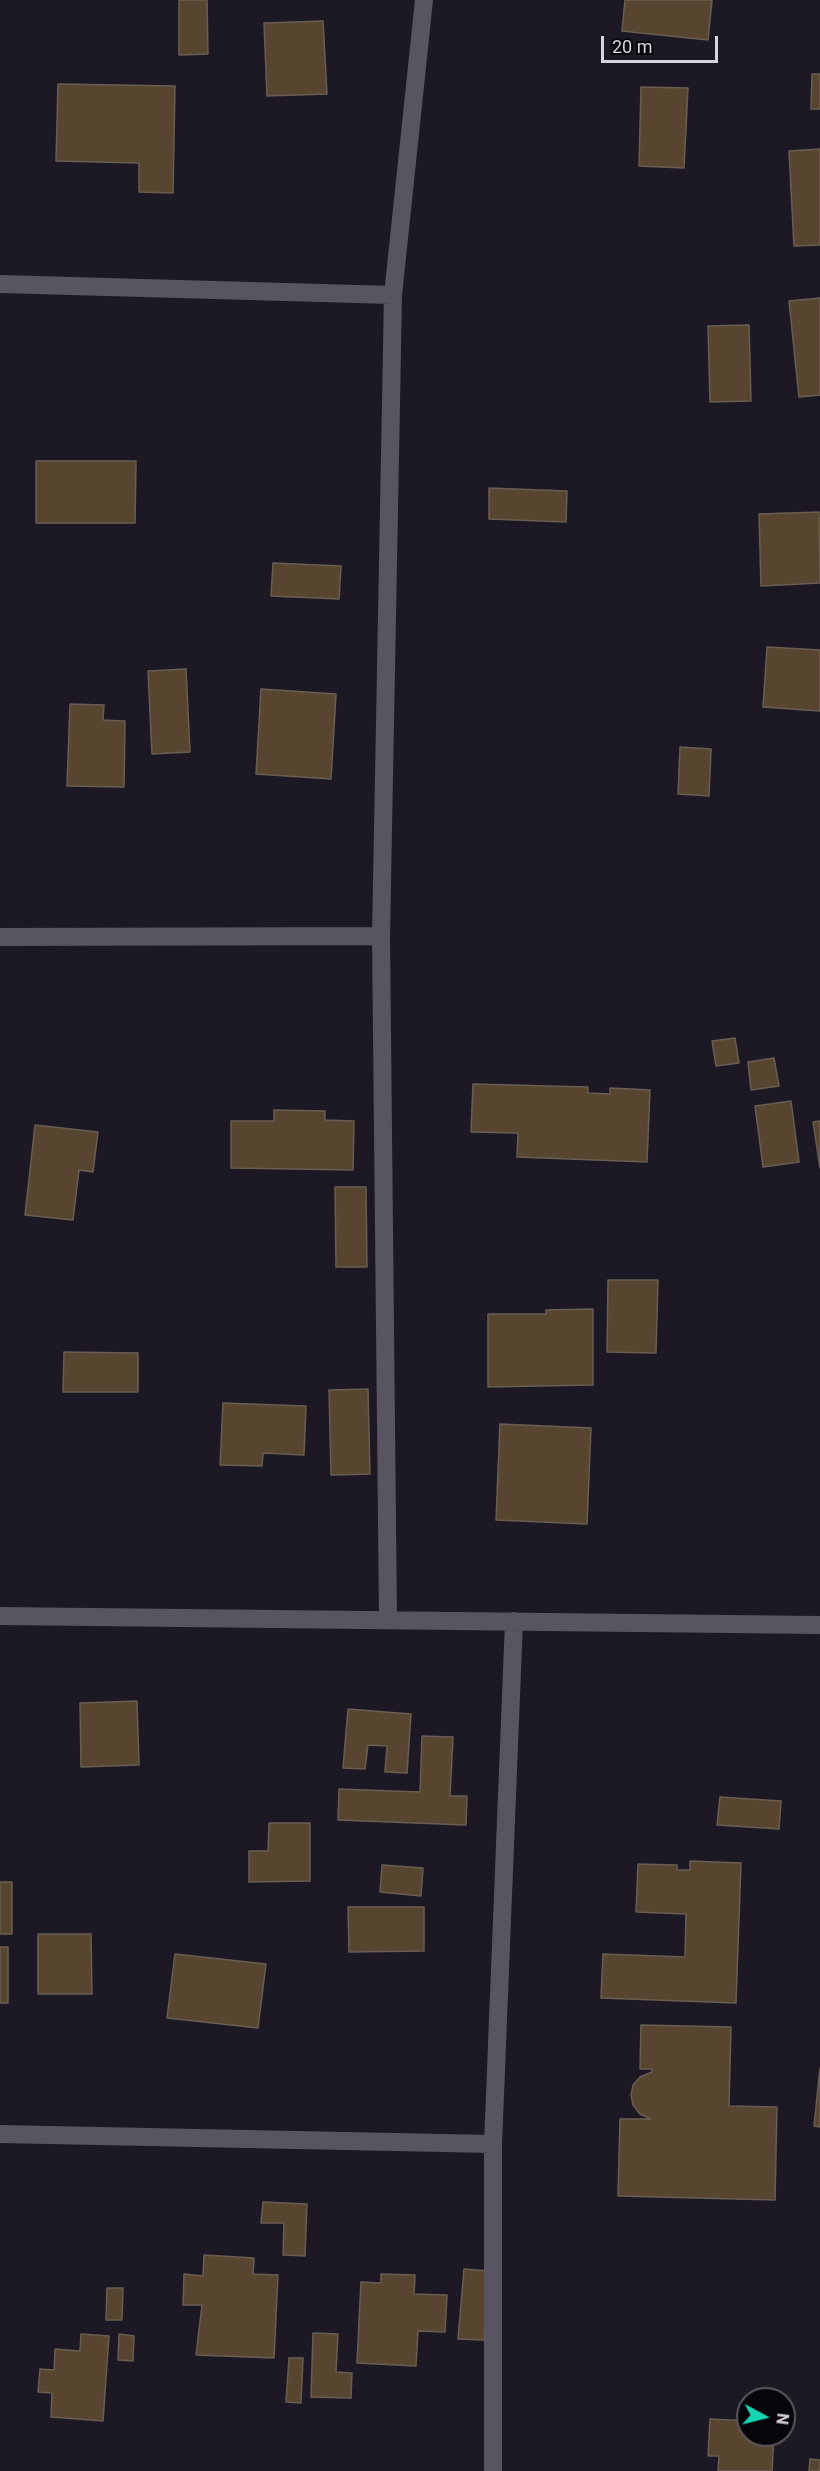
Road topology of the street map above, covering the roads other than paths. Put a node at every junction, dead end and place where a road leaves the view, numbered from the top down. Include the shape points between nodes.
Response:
1 (424, 0) edge
2 (0, 284) edge
3 (393, 295) junction
4 (381, 936) junction
5 (0, 937) edge
6 (0, 1616) edge
7 (388, 1619) junction
8 (514, 1621) junction
9 (820, 1625) edge
10 (0, 2134) edge
11 (493, 2144) junction
12 (493, 2471) edge

1 - 3 street
2 - 3 street
3 - 4 street
4 - 5 street
4 - 7 street
6 - 7 street
7 - 8 street
8 - 9 street
8 - 11 street
10 - 11 street
11 - 12 street

